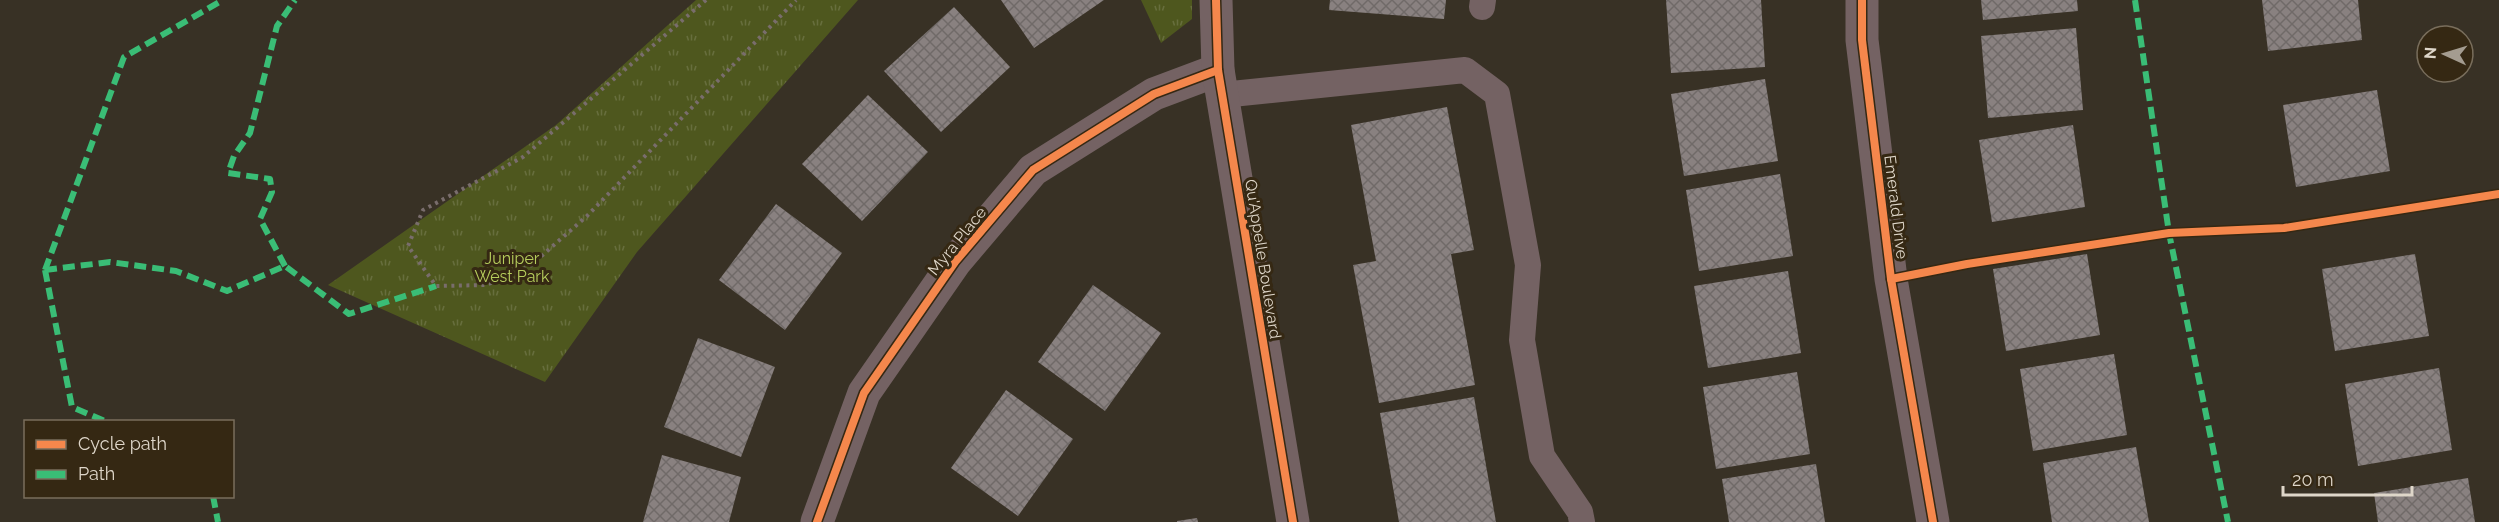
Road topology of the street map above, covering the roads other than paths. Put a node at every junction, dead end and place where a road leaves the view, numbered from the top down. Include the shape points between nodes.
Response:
1 (1216, 0) edge
2 (1862, 0) edge
3 (1220, 82) junction
4 (817, 522) edge
5 (1293, 522) edge
6 (1582, 522) edge
7 (1933, 522) edge

1 - 3 street, Qu'Appelle Boulevard
2 - 7 street, Emerald Drive via 1862,40 1891,279
3 - 4 street, Myra Place via 1154,94 1033,170 954,262 864,393
3 - 5 street, Qu'Appelle Boulevard
3 - 6 lane via 1465,70 1497,94 1528,265 1522,340 1542,456 1580,512

